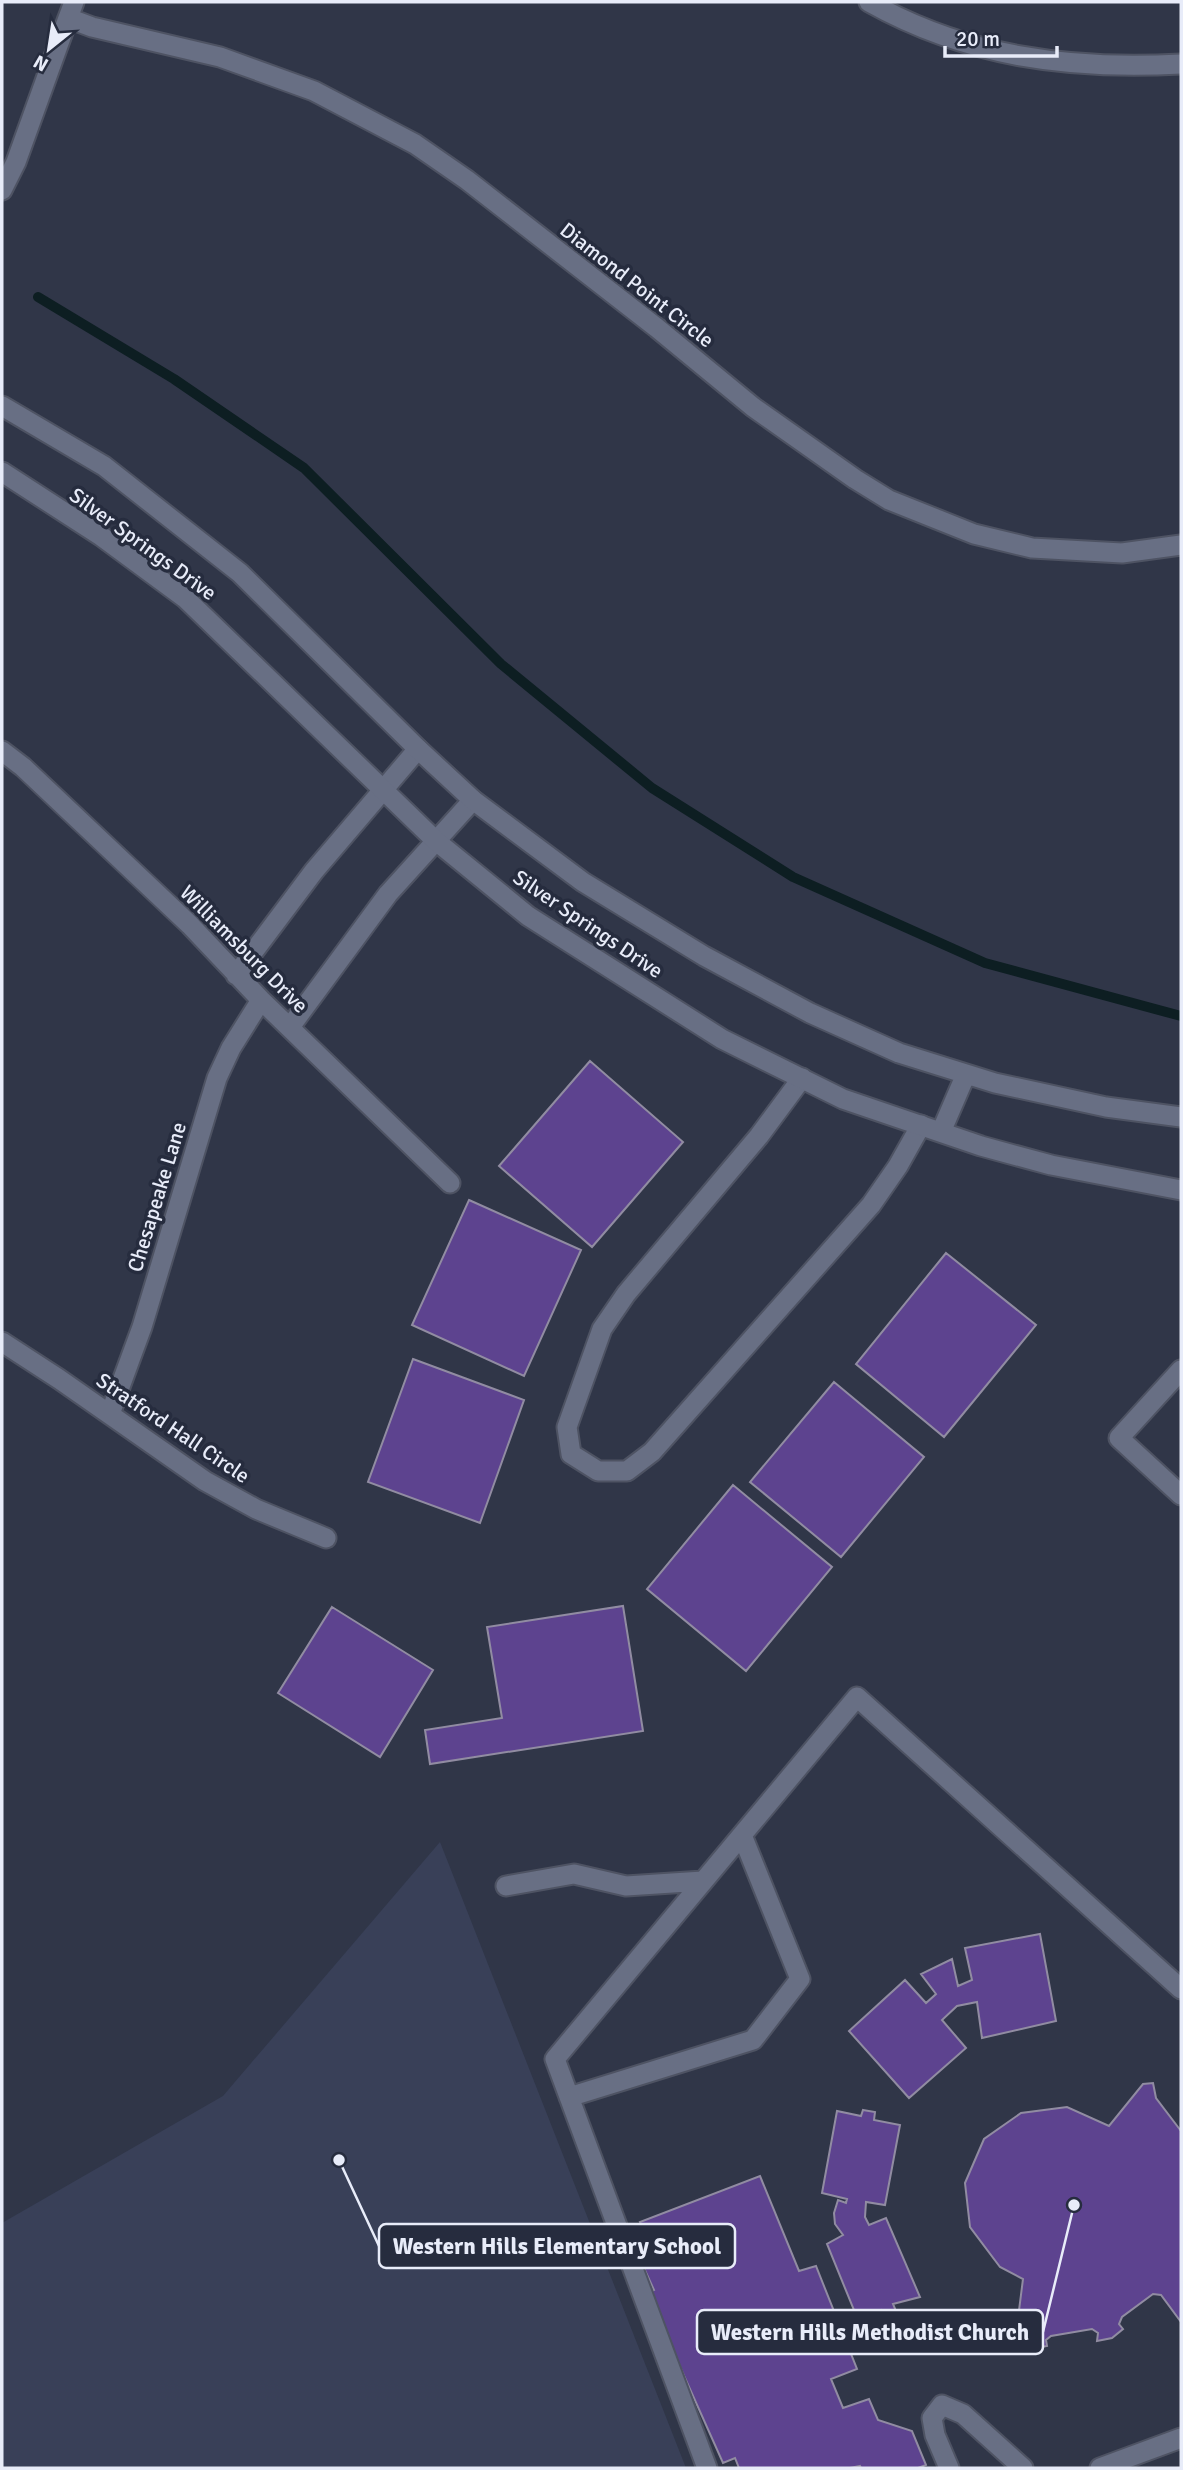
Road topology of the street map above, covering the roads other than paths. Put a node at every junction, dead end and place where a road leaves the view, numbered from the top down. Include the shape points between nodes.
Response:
1 (869, 2) edge
2 (71, 10) edge
3 (1181, 64) edge
4 (2, 190) edge
5 (2, 406) edge
6 (2, 472) edge
7 (1181, 545) edge
8 (418, 749) junction
9 (2, 751) edge
10 (382, 789) junction
11 (473, 800) junction
12 (436, 841) junction
13 (236, 975) junction
14 (261, 1000) junction
15 (290, 1027) junction
16 (966, 1074) junction
17 (802, 1078) junction
18 (1181, 1117) edge
19 (921, 1125) junction
20 (941, 1132) junction
21 (450, 1183) dead end
22 (1181, 1190) edge
23 (2, 1342) edge
24 (1181, 1370) edge
25 (110, 1414) junction
26 (1181, 1495) edge
27 (326, 1538) dead end
28 (742, 1835) junction
29 (703, 1881) junction
30 (506, 1886) dead end
31 (1181, 1989) edge
32 (569, 2097) junction
33 (1181, 2438) edge
34 (707, 2468) edge
35 (949, 2468) edge
36 (1023, 2468) edge
37 (1100, 2468) edge

1 - 3 street via 974,47 1033,60 1106,66
2 - 4 street, Diamond Point Circle
2 - 7 street, Diamond Point Circle via 93,27 232,61 314,91 415,144 657,327 753,407 889,500 974,534 1032,548 1122,553
5 - 8 street, Silver Springs Drive via 104,466 240,573
6 - 10 street, Silver Springs Drive via 185,598
8 - 10 street
8 - 11 street, Silver Springs Drive
9 - 13 street, Williamsburg Drive via 190,925
10 - 12 street, Silver Springs Drive
10 - 13 street
11 - 12 street
11 - 16 street, Silver Springs Drive via 583,882 704,956 810,1013 899,1053
12 - 15 street via 388,894
12 - 17 street, Silver Springs Drive via 528,916 722,1039
13 - 14 street, Williamsburg Drive
14 - 15 street, Williamsburg Drive
14 - 25 street, Chesapeake Lane via 217,1078 142,1327
15 - 21 street, Williamsburg Drive
16 - 18 street, Silver Springs Drive via 1105,1107
16 - 20 street
17 - 19 street, Silver Springs Drive via 843,1099
17 - 19 street via 602,1329 567,1427 571,1454 598,1471 627,1471 652,1452 871,1205
19 - 20 street, Silver Springs Drive
20 - 22 street, Silver Springs Drive via 1051,1166
23 - 25 street, Stratford Hall Circle
24 - 26 street via 1119,1438
25 - 27 street, Stratford Hall Circle via 205,1481 256,1509
28 - 29 street
28 - 31 street via 857,1697
28 - 32 street via 800,1979 753,2040
29 - 30 street via 626,1885 574,1874
29 - 32 street via 555,2059
32 - 34 street
33 - 37 street
35 - 36 street via 932,2418 942,2406 963,2414

